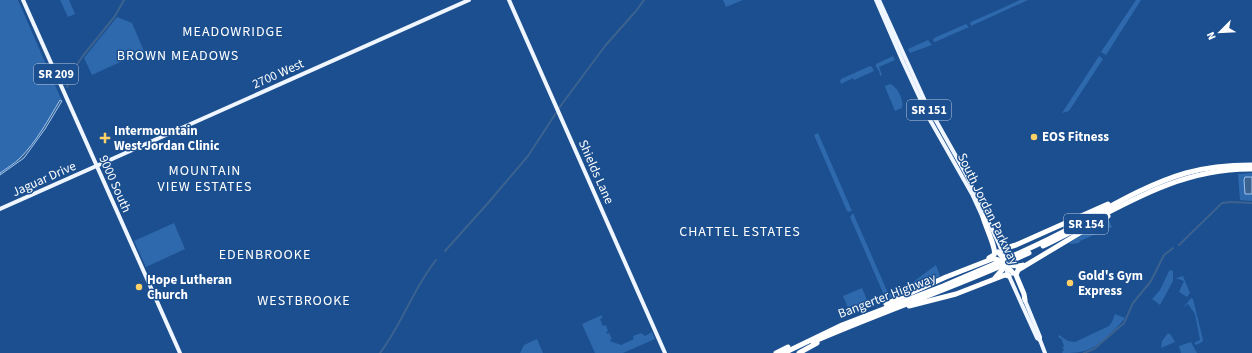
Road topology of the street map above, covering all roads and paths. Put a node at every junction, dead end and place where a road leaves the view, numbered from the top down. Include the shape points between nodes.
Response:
1 (23, 0) edge
2 (469, 0) edge
3 (509, 0) edge
4 (876, 0) edge
5 (879, 0) edge
6 (1252, 165) edge
7 (96, 166) junction
8 (1252, 169) edge
9 (1151, 186) junction
10 (1161, 187) junction
11 (0, 209) edge
12 (983, 217) junction
13 (1016, 246) junction
14 (999, 249) junction
15 (1005, 261) junction
16 (1032, 261) junction
17 (982, 262) junction
18 (1010, 274) junction
19 (993, 279) junction
20 (1025, 300) junction
21 (854, 322) junction
22 (834, 331) junction
23 (1040, 340) junction
24 (180, 353) edge
25 (665, 353) edge
26 (776, 353) edge
27 (784, 353) edge
28 (791, 353) edge
29 (799, 353) edge
30 (1046, 353) edge

1 - 7 main road, 9000 South / SR 209
2 - 7 main road, 2700 West
3 - 25 main road, Shields Lane
4 - 12 main road, South Jordan Parkway / SR 151 via 929,116
5 - 14 main road, South Jordan Parkway / SR 151 via 928,107 966,174
6 - 9 highway, Bangerter Highway / SR 154 via 1193,171
7 - 11 main road, Jaguar Drive
7 - 24 main road, 9000 South / SR 209
8 - 10 highway, Bangerter Highway / SR 154 via 1204,173
9 - 13 highway
9 - 15 highway, Bangerter Highway / SR 154
10 - 15 highway, Bangerter Highway / SR 154 via 1056,240
10 - 16 highway
12 - 14 main road, South Jordan Parkway / SR 151
12 - 17 highway via 996,252
13 - 14 highway
13 - 15 highway
14 - 15 highway
15 - 16 highway via 1018,266
15 - 17 highway via 994,258
15 - 18 highway
15 - 19 highway via 1000,273
15 - 21 highway, Bangerter Highway / SR 154
16 - 20 highway via 1020,268 1016,274
17 - 21 highway via 933,282
18 - 19 highway
18 - 20 main road, South Jordan Parkway
18 - 23 main road, South Jordan Parkway
19 - 21 highway via 956,294
20 - 23 main road, South Jordan Parkway
21 - 22 highway, Bangerter Highway / SR 154
22 - 26 highway via 804,340
22 - 27 highway, Bangerter Highway / SR 154
22 - 28 highway, Bangerter Highway / SR 154
22 - 29 highway
23 - 30 main road, South Jordan Parkway

